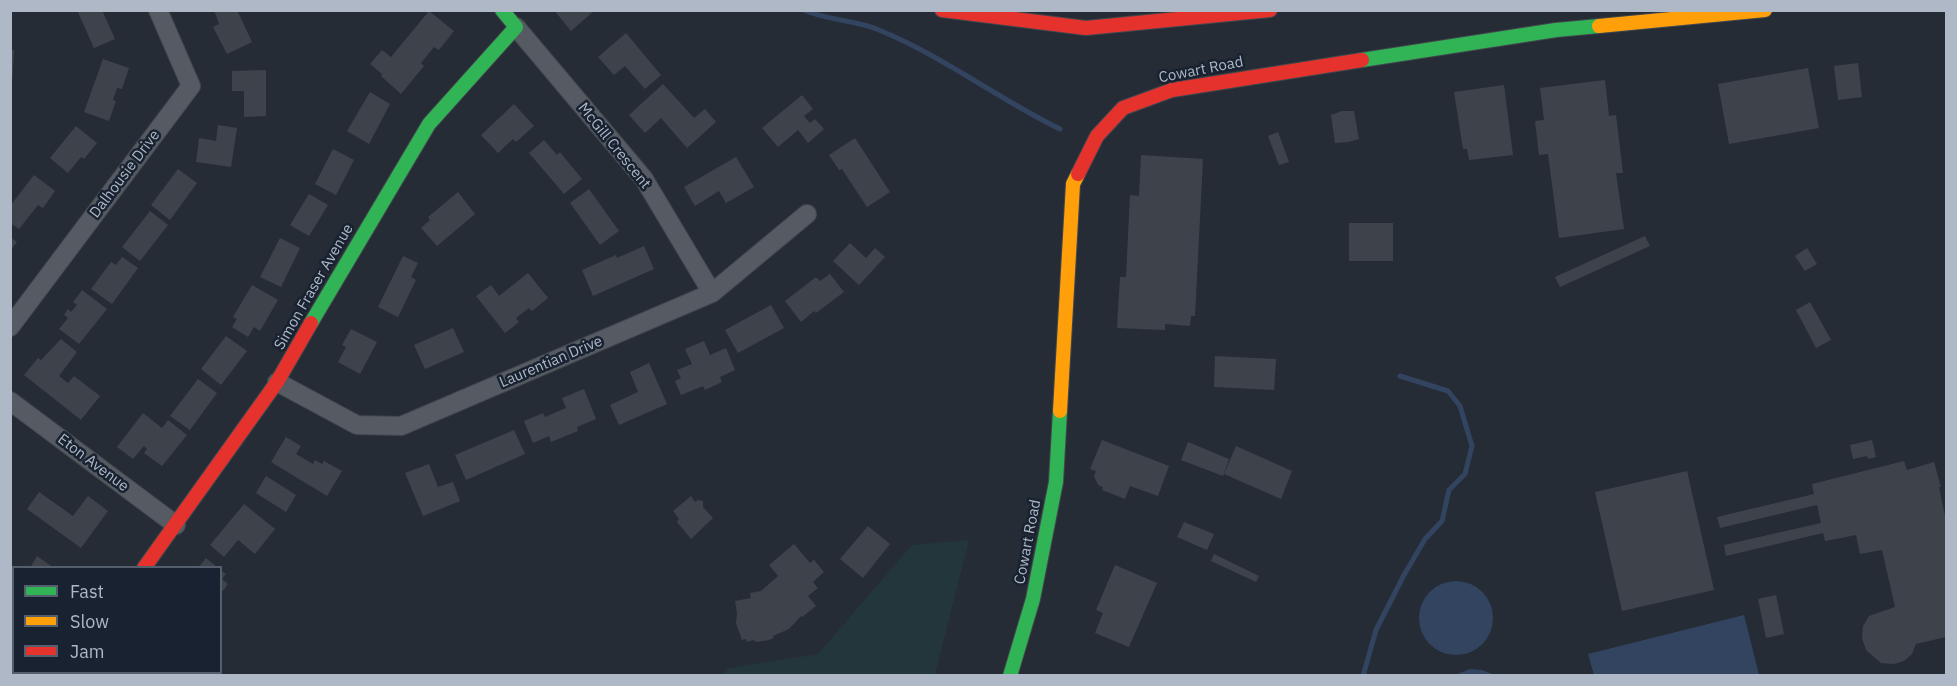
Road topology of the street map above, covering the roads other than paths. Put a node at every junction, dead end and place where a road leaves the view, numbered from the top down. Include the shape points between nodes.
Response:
1 (158, 10) edge
2 (502, 10) edge
3 (942, 10) edge
4 (1270, 10) edge
5 (1765, 10) edge
6 (516, 27) junction
7 (807, 214) dead end
8 (712, 293) junction
9 (10, 327) edge
10 (277, 382) junction
11 (10, 401) edge
12 (176, 525) junction
13 (145, 566) edge
14 (1010, 675) edge

1 - 9 street, Dalhousie Drive via 191,86
2 - 6 main road, McGill Crescent
3 - 4 main road via 1086,28
5 - 14 main road, Cowart Road via 1556,30 1172,90 1123,108 1097,136 1073,184 1056,482 1033,599
6 - 8 street, McGill Crescent via 644,179
6 - 10 main road, Simon Fraser Avenue via 429,124
7 - 8 street, Laurentian Drive
8 - 10 street, Laurentian Drive via 401,426 357,425
10 - 12 main road, Simon Fraser Avenue
11 - 12 street, Eton Avenue
12 - 13 main road, Simon Fraser Avenue

